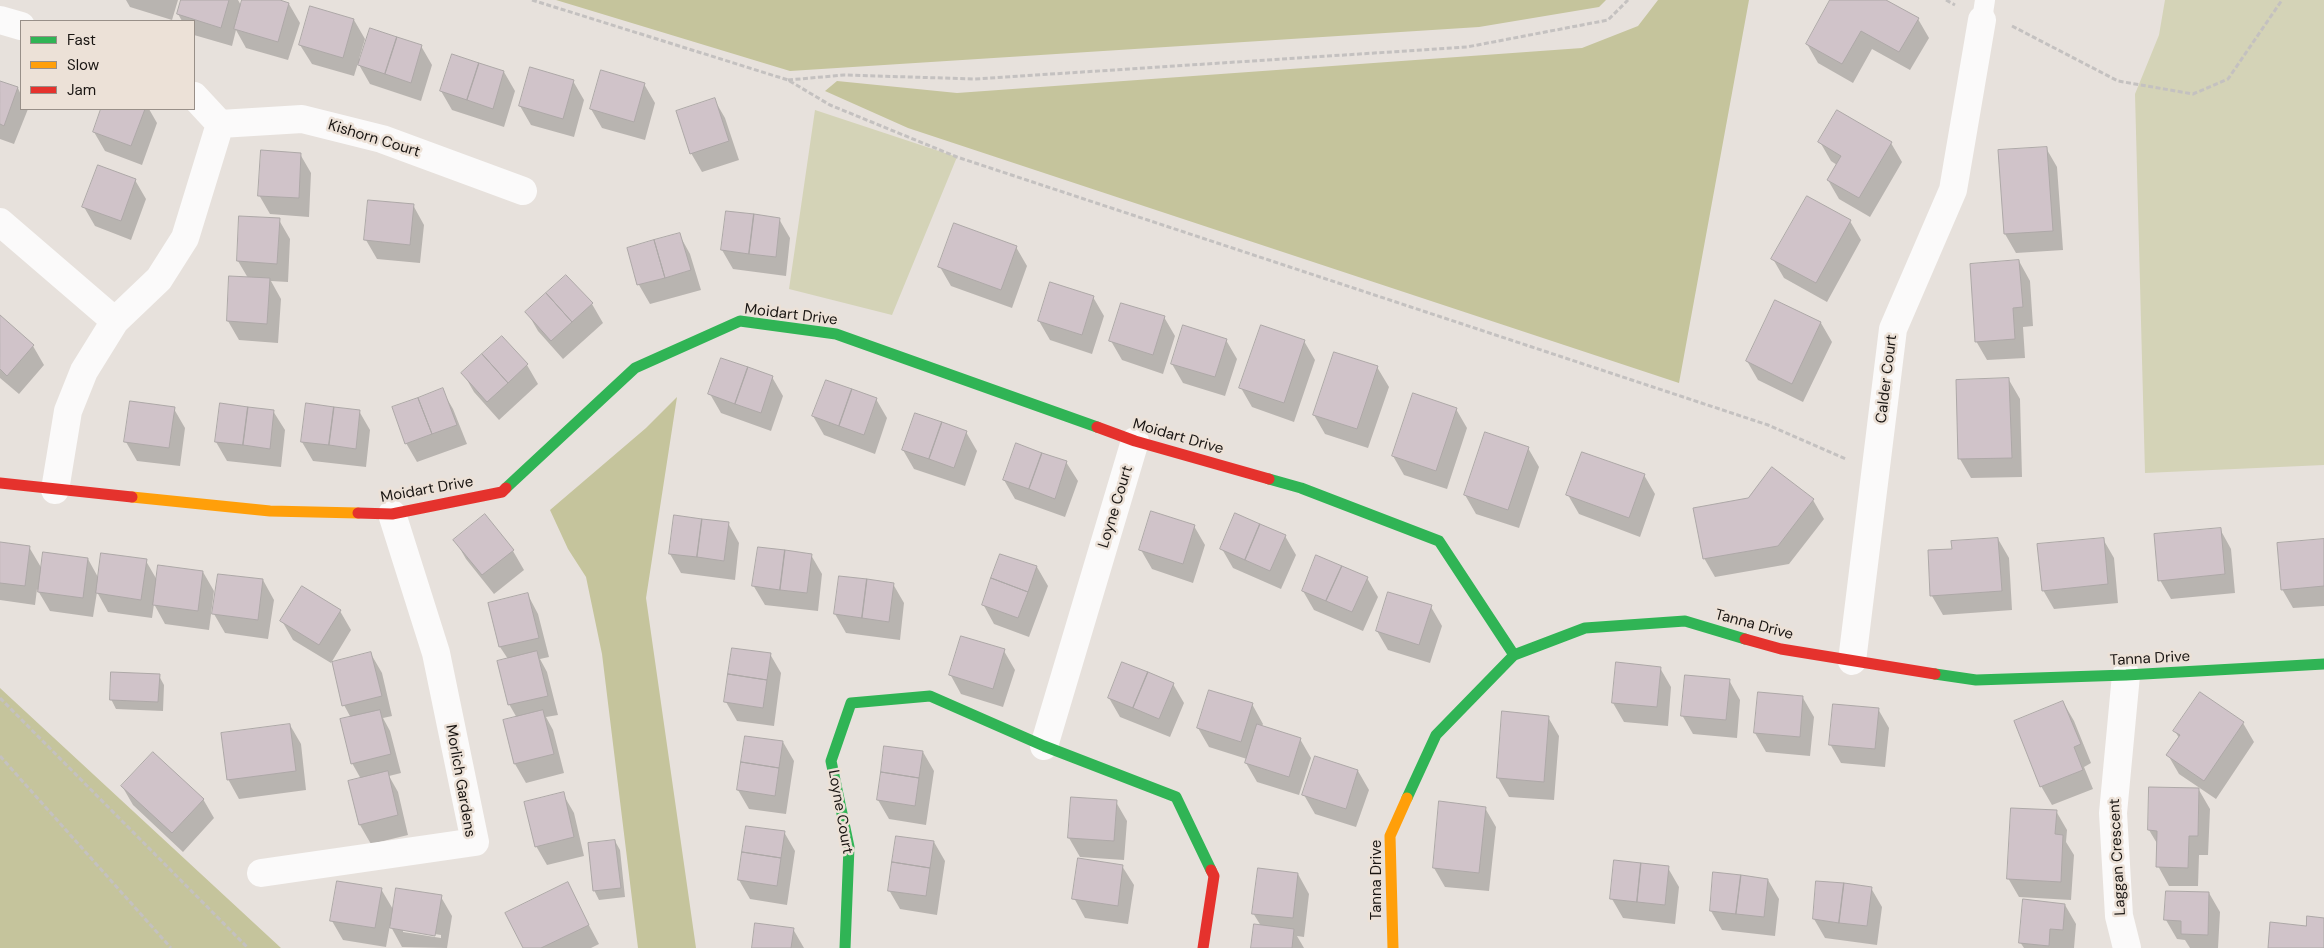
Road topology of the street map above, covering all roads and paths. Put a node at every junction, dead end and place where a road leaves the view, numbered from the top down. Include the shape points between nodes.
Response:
1 (532, 0) edge
2 (1628, 0) edge
3 (2282, 0) edge
4 (1984, 10) edge
5 (0, 20) edge
6 (20, 26) edge
7 (788, 80) junction
8 (195, 97) edge
9 (220, 124) junction
10 (523, 191) dead end
11 (0, 222) edge
12 (115, 321) junction
13 (1136, 441) junction
14 (1876, 472) junction
15 (0, 483) edge
16 (55, 490) junction
17 (392, 514) junction
18 (1514, 655) junction
19 (1852, 661) junction
20 (2324, 664) edge
21 (2126, 675) junction
22 (0, 698) edge
23 (1044, 746) junction
24 (0, 756) edge
25 (261, 874) dead end
26 (171, 948) edge
27 (248, 948) edge
28 (845, 948) edge
29 (1203, 948) edge
30 (1393, 948) edge
31 (2127, 948) edge

1 - 7 path
2 - 7 path via 1608,20 1467,47 975,79 844,75
3 - 4 path via 2228,79 2193,94 2118,81
4 - 14 street, Calder Court via 1953,190 1893,329
5 - 6 street
7 - 14 path via 830,104 957,157 1768,425
8 - 9 street
9 - 10 street, Kishorn Court via 302,119 382,139
9 - 12 street via 185,238 159,279
11 - 12 street
12 - 16 street via 84,371 68,411
13 - 17 street, Moidart Drive via 836,334 740,320 635,368 502,492
13 - 18 street, Moidart Drive via 1301,488 1439,541
13 - 23 street, Loyne Court
14 - 19 street, Calder Court
15 - 16 street, Moidart Drive
16 - 17 street, Moidart Drive via 270,512
17 - 25 street, Morlich Gardens via 436,653 475,842
18 - 19 street, Tanna Drive via 1585,628 1685,621 1781,649
18 - 30 street, Tanna Drive via 1436,735 1390,836
19 - 21 street, Tanna Drive via 1976,680
20 - 21 street, Tanna Drive
21 - 31 street, Laggan Crescent via 2113,813 2119,916
22 - 27 path
23 - 28 street, Loyne Court via 930,696 851,703 831,761 849,847
23 - 29 street, Loyne Court via 1176,796 1214,876
24 - 26 path

